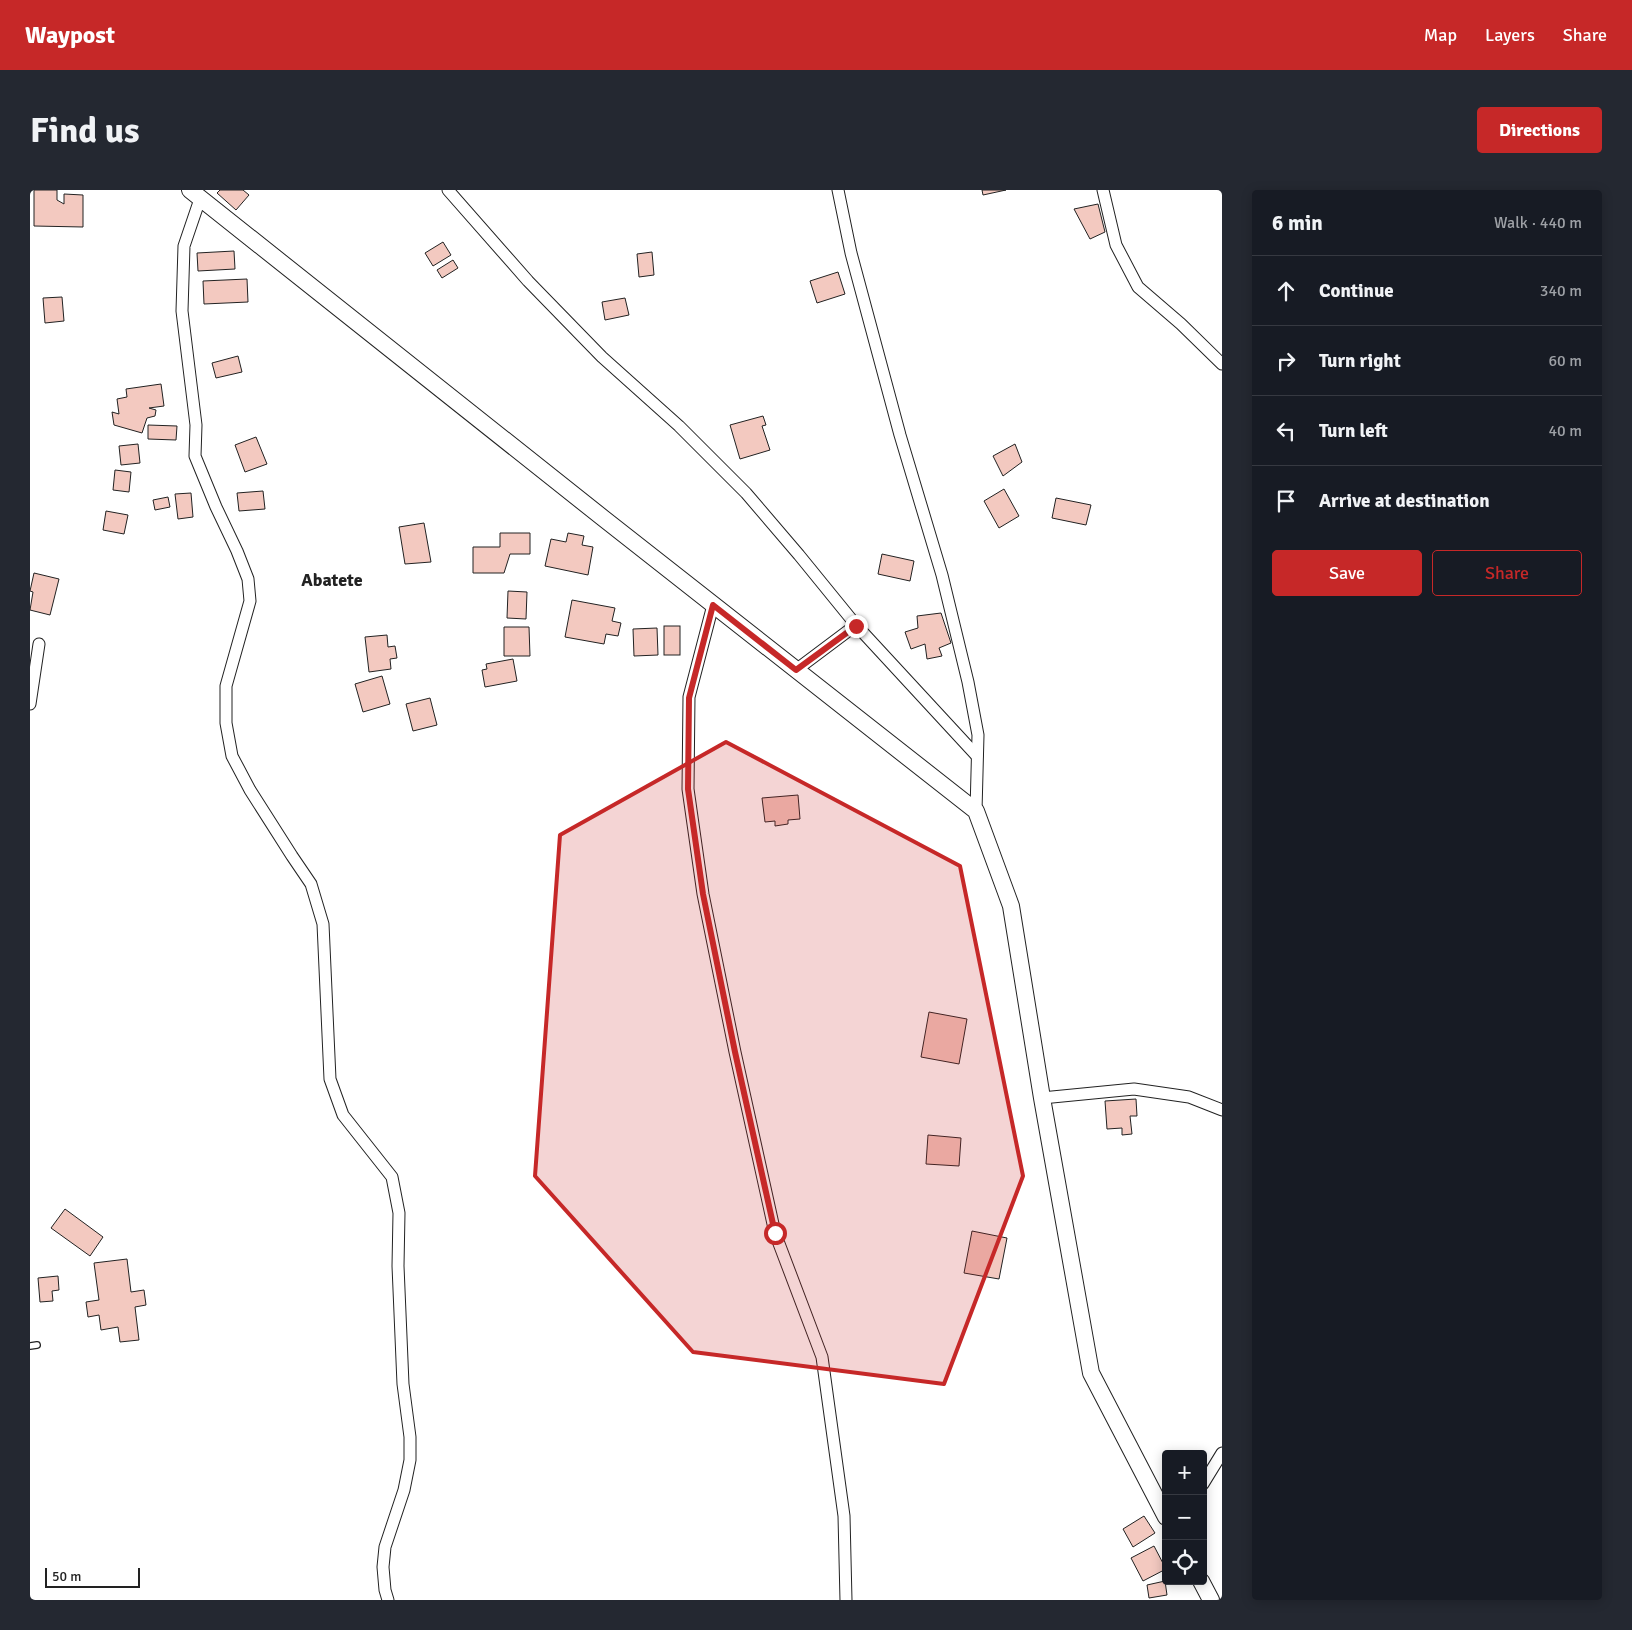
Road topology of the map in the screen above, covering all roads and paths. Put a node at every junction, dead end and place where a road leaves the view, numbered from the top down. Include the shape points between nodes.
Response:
1 (448, 190) edge
2 (838, 190) edge
3 (1103, 190) edge
4 (195, 194) edge
5 (1222, 364) edge
6 (713, 605) junction
7 (856, 626) junction
8 (39, 644) dead end
9 (796, 670) junction
10 (30, 704) edge
11 (977, 756) junction
12 (976, 811) junction
13 (1042, 1098) junction
14 (1222, 1110) edge
15 (1222, 1453) edge
16 (1207, 1477) edge
17 (1162, 1509) edge
18 (1203, 1585) edge
19 (388, 1600) edge
20 (846, 1600) edge
21 (1211, 1600) edge

1 - 7 street via 528,281 595,350 679,426 746,493
2 - 11 street via 851,253 900,435 942,575 968,682 978,735
3 - 5 street via 1116,245 1138,287
4 - 6 main road
4 - 19 street via 184,246 182,311 196,425 195,456 248,579 250,601 226,686 230,748 250,790 311,884 322,924 330,1079 343,1115 392,1177 398,1213 403,1384 410,1460 404,1490 385,1547 383,1567
6 - 9 main road
6 - 20 street via 689,698 688,789 703,894 775,1233 822,1357 844,1516
7 - 9 street
7 - 11 street
8 - 10 street
9 - 12 main road
11 - 12 street
12 - 13 main road via 1011,906
13 - 14 street via 1134,1089 1190,1097
13 - 17 main road via 1091,1373
15 - 16 street
18 - 21 main road

